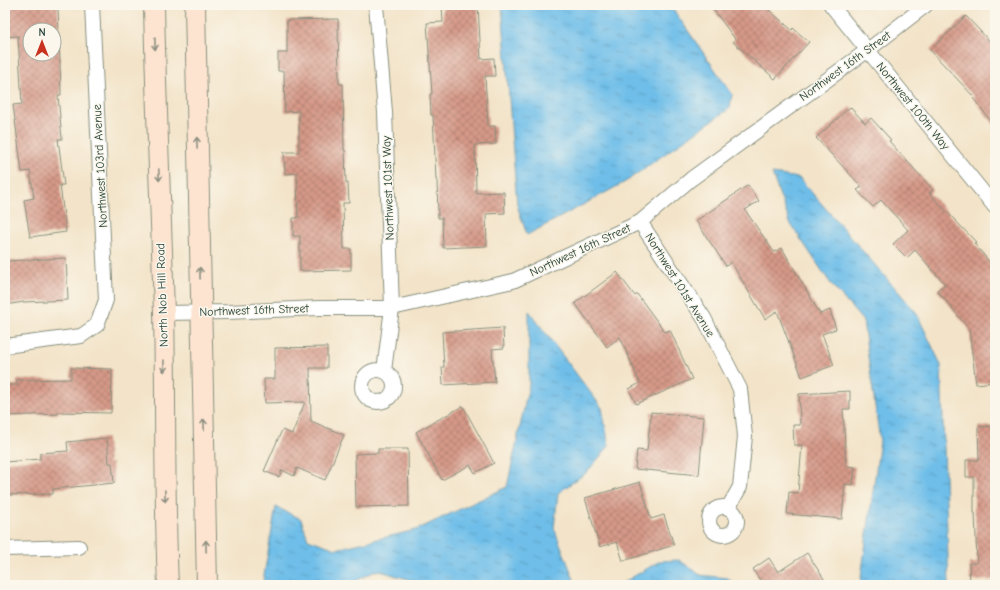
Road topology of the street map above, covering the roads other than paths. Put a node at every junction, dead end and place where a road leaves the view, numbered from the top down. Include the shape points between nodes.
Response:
1 (92, 5) edge
2 (154, 5) edge
3 (194, 5) edge
4 (376, 5) edge
5 (831, 5) edge
6 (926, 5) edge
7 (868, 50) junction
8 (995, 207) edge
9 (640, 222) junction
10 (392, 308) junction
11 (201, 312) junction
12 (164, 313) junction
13 (5, 346) edge
14 (384, 371) dead end
15 (728, 508) dead end
16 (79, 547) dead end
17 (5, 548) edge
18 (168, 585) edge
19 (207, 585) edge

1 - 13 street, Northwest 103rd Avenue via 106,300 97,326 81,336
2 -> 12 main road, North Nob Hill Road
11 -> 3 main road
4 - 10 street, Northwest 101st Way via 385,112
5 - 7 street, Northwest 100th Way
6 - 7 street, Northwest 16th Street
7 - 8 street, Northwest 100th Way
7 - 9 street, Northwest 16th Street via 691,179
9 - 10 street, Northwest 16th Street via 513,281
9 - 15 street, Northwest 101st Avenue via 704,318 740,389 745,436 740,487
10 - 11 street, Northwest 16th Street
10 - 14 street, Northwest 101st Way
11 - 12 street, Northwest 16th Street
19 -> 11 main road
12 -> 18 main road, North Nob Hill Road
16 - 17 street

